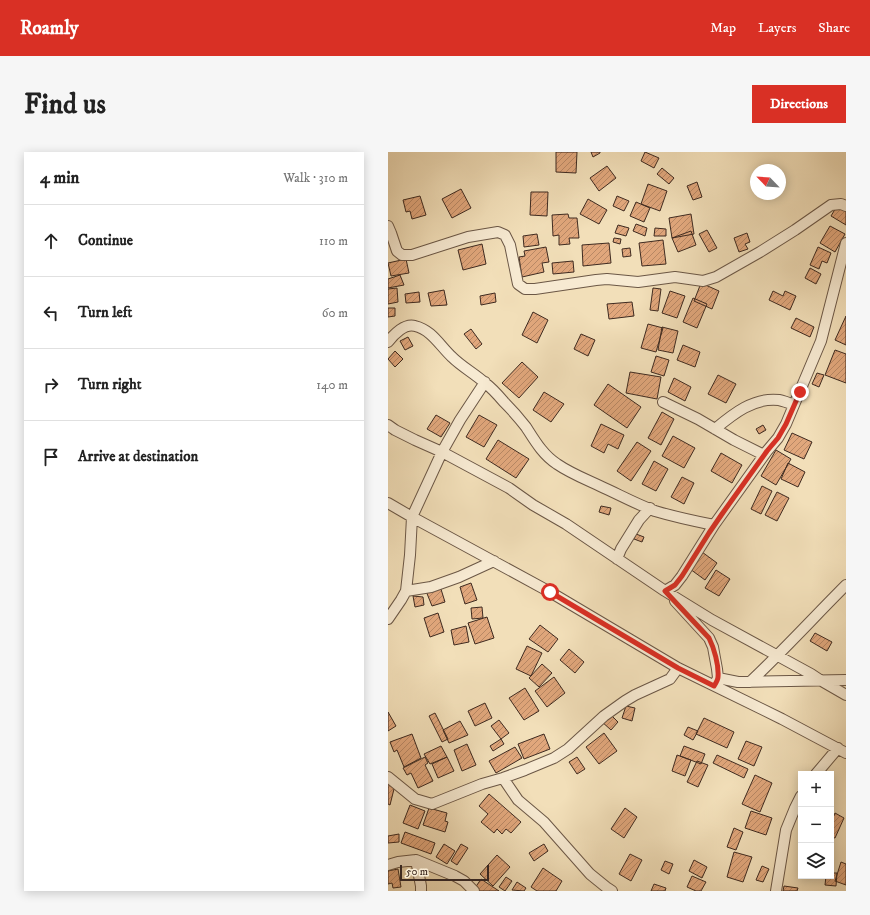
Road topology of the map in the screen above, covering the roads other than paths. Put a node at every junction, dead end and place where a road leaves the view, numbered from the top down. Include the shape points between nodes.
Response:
1 (846, 206) edge
2 (388, 226) edge
3 (846, 244) edge
4 (388, 342) edge
5 (485, 382) junction
6 (663, 402) dead end
7 (794, 404) junction
8 (388, 425) edge
9 (715, 429) junction
10 (442, 452) junction
11 (764, 455) junction
12 (388, 503) edge
13 (650, 508) junction
14 (412, 517) junction
15 (714, 525) junction
16 (617, 559) junction
17 (494, 561) junction
18 (846, 584) edge
19 (406, 591) junction
20 (665, 591) junction
21 (388, 619) edge
22 (776, 656) junction
23 (678, 668) junction
24 (820, 680) junction
25 (846, 680) edge
26 (716, 682) junction
27 (750, 682) junction
28 (846, 695) edge
29 (842, 750) edge
30 (819, 771) edge
31 (388, 777) edge
32 (503, 778) junction
33 (798, 801) edge
34 (416, 860) junction
35 (388, 865) edge
36 (421, 891) edge
37 (474, 891) edge
38 (612, 891) edge
39 (776, 891) edge

1 - 2 street via 831,204 760,252 716,277 703,281 675,278 638,282 607,279 535,289 525,289 518,284 510,245 505,235 498,232 468,237 412,255 402,255 397,251
3 - 7 street via 821,341
4 - 5 street via 404,327 416,326 431,334 451,357
5 - 10 street
5 - 13 street via 555,463
6 - 9 street
7 - 9 street via 770,400 746,406
7 - 11 street via 778,438
8 - 10 street
9 - 11 street
10 - 14 street
10 - 16 street via 508,488
11 - 15 street
12 - 14 street
13 - 15 street via 676,517
13 - 16 street via 635,525
14 - 17 street
14 - 19 street
15 - 20 street via 682,576 675,585
16 - 20 street
17 - 19 street via 431,587
17 - 23 street
18 - 22 street
19 - 21 street
20 - 22 street
20 - 26 street via 709,638 717,669
22 - 24 street
22 - 27 street
23 - 26 street
23 - 32 street via 670,679 635,695 604,716 568,749 554,758
24 - 25 street
24 - 27 street
24 - 28 street
26 - 27 street
26 - 29 street
29 - 30 street
31 - 32 street via 415,799 432,804
32 - 38 street via 518,800 544,822 590,874
33 - 39 street via 786,830
34 - 35 street
34 - 36 street
34 - 37 street via 455,876

